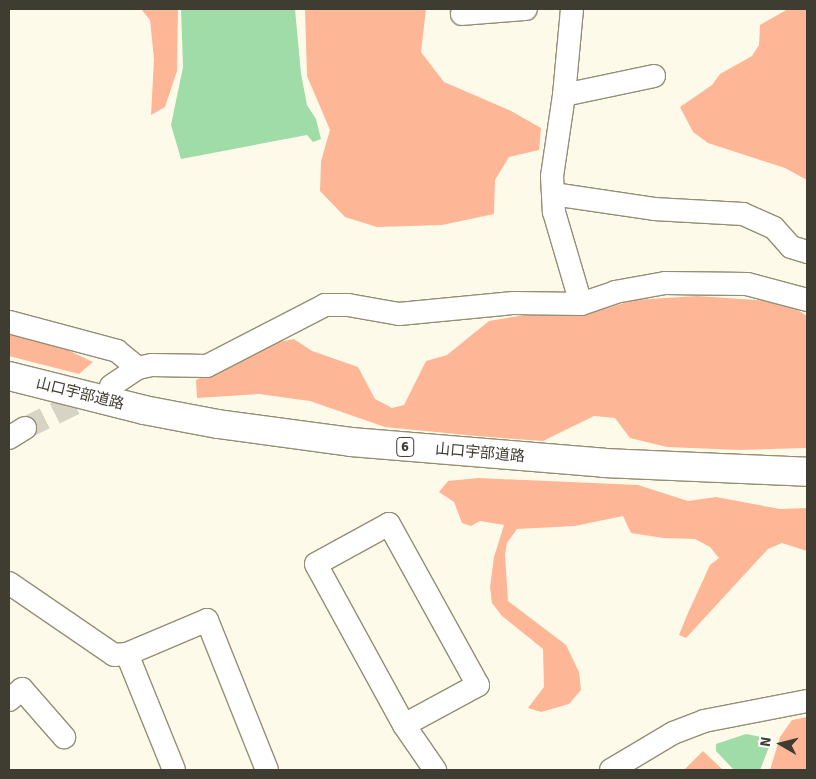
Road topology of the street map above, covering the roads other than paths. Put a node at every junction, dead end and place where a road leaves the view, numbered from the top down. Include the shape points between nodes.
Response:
1 (526, 9) edge
2 (572, 9) edge
3 (462, 14) dead end
4 (654, 76) dead end
5 (564, 95) junction
6 (553, 194) junction
7 (807, 252) edge
8 (807, 300) edge
9 (581, 304) junction
10 (9, 322) edge
11 (138, 368) junction
12 (9, 376) edge
13 (111, 386) tunnel mouth
14 (807, 472) edge
15 (9, 583) edge
16 (127, 654) junction
17 (9, 700) edge
18 (807, 701) edge
19 (404, 725) junction
20 (64, 737) dead end
21 (174, 770) edge
22 (268, 770) edge
23 (435, 770) edge
24 (611, 770) edge

1 - 3 street
2 - 5 street
4 - 5 street
5 - 6 street via 552,176
6 - 7 street via 654,209 742,214 774,228 791,247
6 - 9 street via 554,212
8 - 9 street via 747,284 665,283 615,292
9 - 11 street via 514,302 399,314 348,305 325,305 207,366 152,365
10 - 11 street via 117,351
11 - 13 street
12 - 14 main road, 山口宇部道路 / 6 via 144,410 218,424 351,442 604,463
15 - 16 street via 114,655
16 - 21 street
16 - 22 street via 207,620
17 - 20 street via 22,689
18 - 24 street via 704,721 673,733
19 - 19 street via 316,564 390,524 478,685
19 - 23 street

